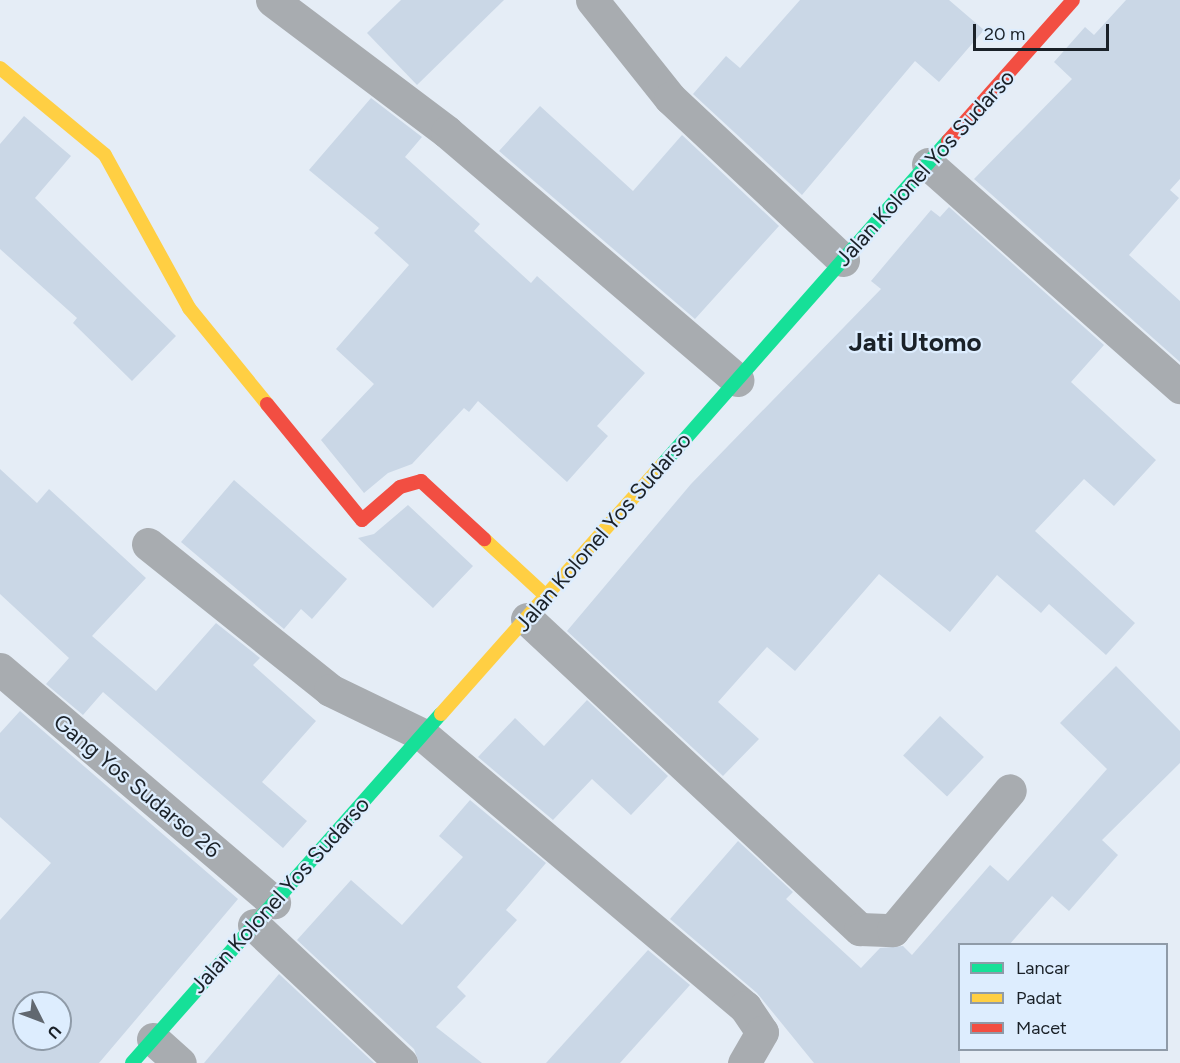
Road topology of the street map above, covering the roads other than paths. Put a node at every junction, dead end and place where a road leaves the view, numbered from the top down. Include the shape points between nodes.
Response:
1 (272, 0) edge
2 (592, 0) edge
3 (1069, 1) edge
4 (0, 68) edge
5 (928, 164) junction
6 (843, 260) junction
7 (737, 380) junction
8 (1180, 387) edge
9 (148, 544) dead end
10 (537, 607) junction
11 (0, 669) edge
12 (423, 735) junction
13 (1010, 790) dead end
14 (264, 914) junction
15 (153, 1039) junction
16 (132, 1063) edge
17 (180, 1063) edge
18 (401, 1063) edge
19 (744, 1063) edge

1 - 7 street via 447,132
2 - 6 street via 670,98
3 - 5 street, Jalan Kolonel Yos Sudarso
4 - 10 street via 105,155 189,308 362,520 400,487 421,481
5 - 6 street, Jalan Kolonel Yos Sudarso
5 - 8 street
6 - 7 street, Jalan Kolonel Yos Sudarso
7 - 10 street, Jalan Kolonel Yos Sudarso
9 - 12 street via 330,690
10 - 12 street, Jalan Kolonel Yos Sudarso
10 - 13 street via 860,929 893,930
11 - 14 street, Gang Yos Sudarso 26
12 - 14 street, Jalan Kolonel Yos Sudarso
12 - 19 street via 745,1007 762,1032
14 - 15 street, Jalan Kolonel Yos Sudarso
14 - 18 street, Gang Yos Sudarso 26
15 - 16 street, Jalan Kolonel Yos Sudarso
15 - 17 street

